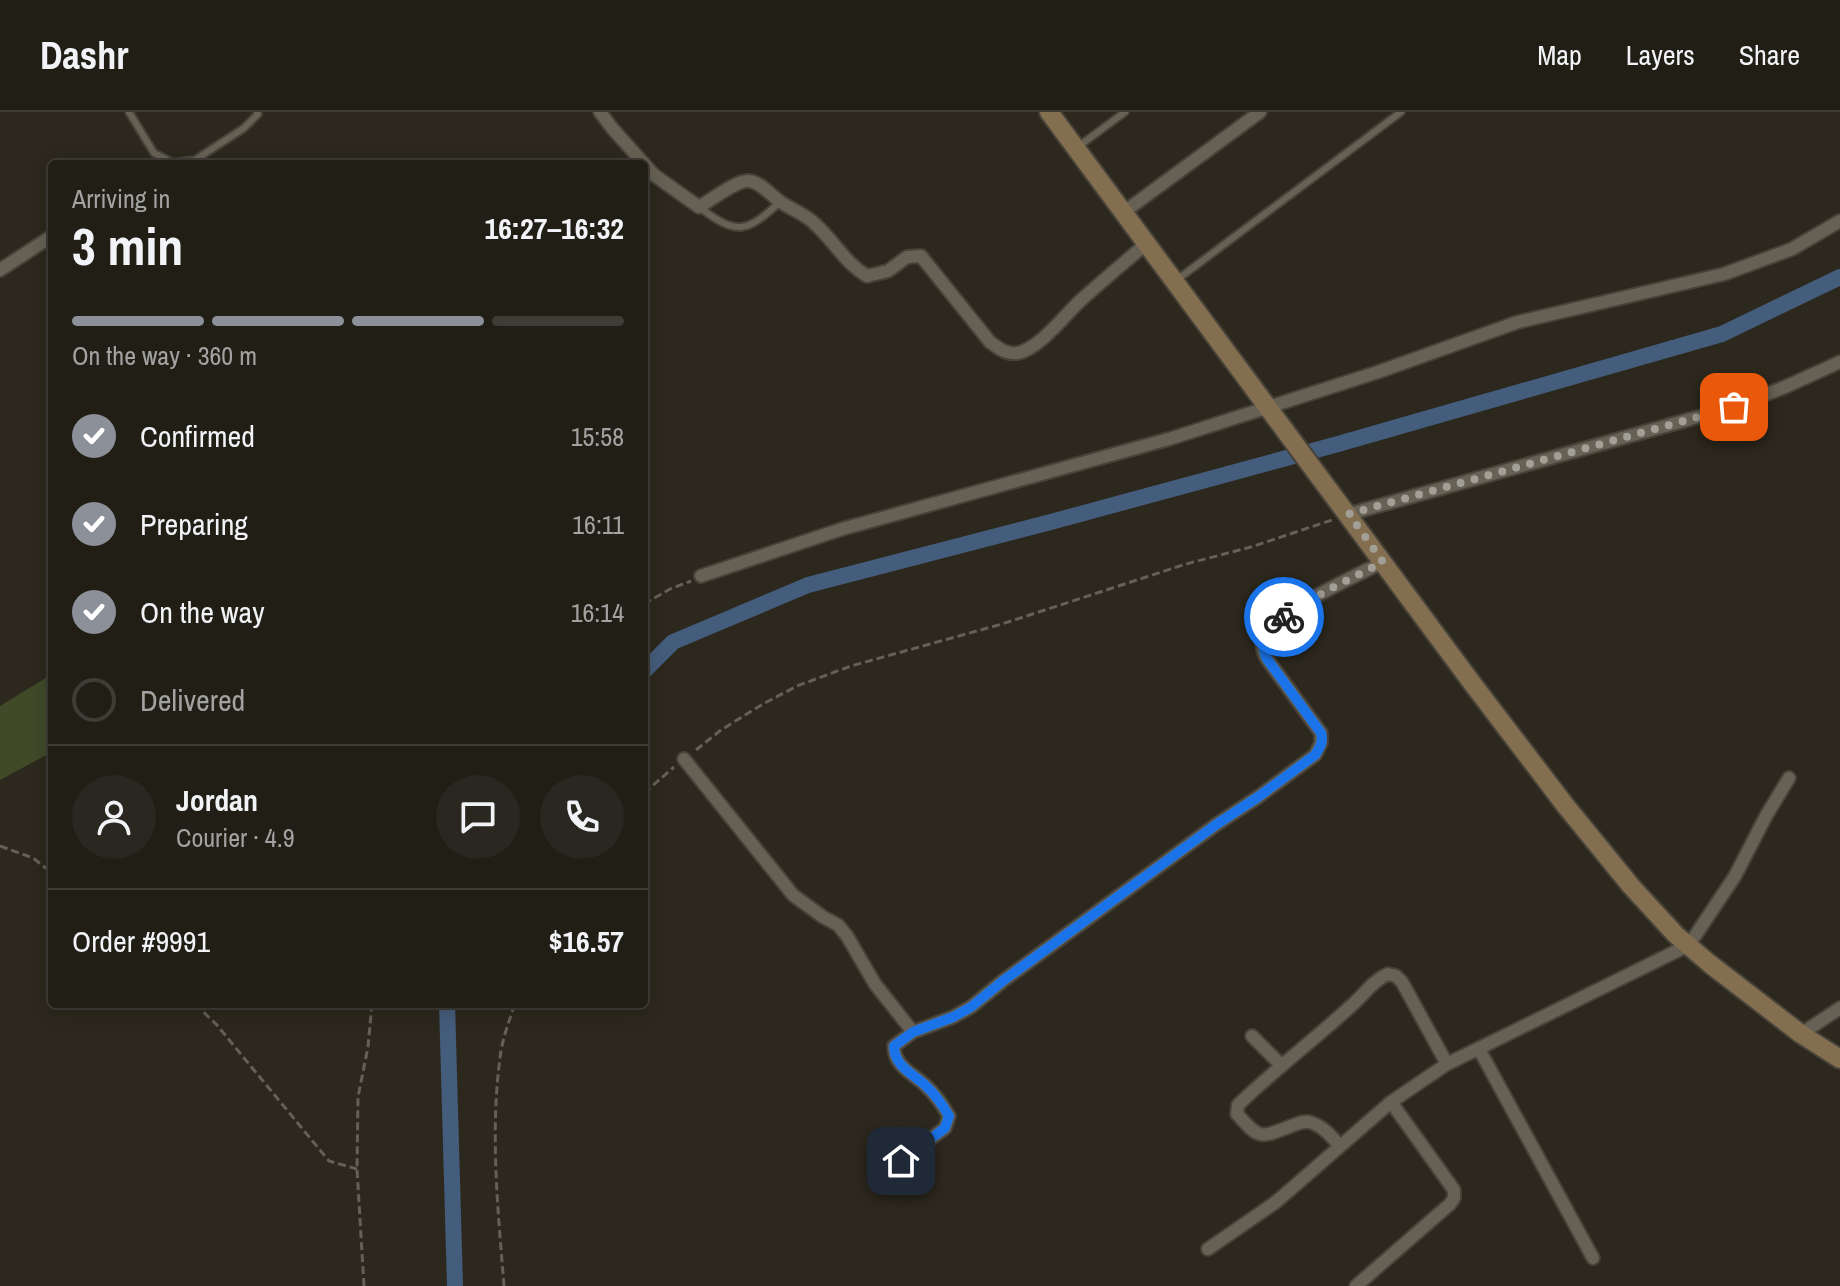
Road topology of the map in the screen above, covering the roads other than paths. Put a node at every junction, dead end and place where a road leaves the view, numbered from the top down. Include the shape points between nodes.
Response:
1 (129, 112) edge
2 (257, 112) edge
3 (600, 112) edge
4 (1049, 112) edge
5 (1125, 112) edge
6 (1260, 112) edge
7 (1395, 114) edge
8 (1076, 148) junction
9 (167, 160) edge
10 (195, 160) edge
11 (641, 160) edge
12 (648, 168) edge
13 (780, 202) junction
14 (699, 207) junction
15 (1124, 212) junction
16 (1840, 221) edge
17 (48, 239) edge
18 (1147, 243) junction
19 (0, 270) edge
20 (1175, 281) junction
21 (1840, 362) edge
22 (1268, 406) junction
23 (1349, 514) junction
24 (1383, 562) junction
25 (701, 576) road end
26 (684, 759) road end
27 (1789, 778) dead end
28 (1689, 945) junction
29 (1840, 1008) edge
30 (913, 1032) junction
31 (1801, 1034) junction
32 (1252, 1036) dead end
33 (1479, 1049) junction
34 (1840, 1059) edge
35 (1447, 1064) junction
36 (1281, 1065) junction
37 (1391, 1102) junction
38 (1339, 1145) junction
39 (901, 1161) dead end
40 (1208, 1249) dead end
41 (1593, 1258) dead end
42 (1356, 1286) edge

1 - 9 lane via 154,153
2 - 10 lane via 244,128
3 - 11 street
4 - 8 street
5 - 8 lane
6 - 15 street
7 - 20 lane
8 - 15 street
12 - 14 street
13 - 14 lane via 756,222 739,228
13 - 14 street via 746,180
13 - 18 street via 807,216 867,276 921,256 990,342 1013,353 1041,339
15 - 18 street
16 - 22 street via 1792,249 1724,274 1518,322
17 - 19 street
18 - 20 street
20 - 22 street
21 - 23 street via 1734,407
22 - 23 street
22 - 25 street via 1169,439 842,529
23 - 24 street
24 - 28 street via 1565,805 1631,886
24 - 30 street via 1295,610 1263,641 1267,659 1321,733 1315,755 971,1007
26 - 30 street via 793,895 838,925
27 - 28 street via 1735,876
28 - 31 street
28 - 33 street
29 - 31 street
30 - 39 street via 894,1046 898,1063 937,1097 949,1116 945,1128
31 - 34 street
32 - 36 street
33 - 35 street
33 - 41 street
35 - 36 street via 1402,982 1388,974
35 - 37 street
36 - 38 street via 1238,1105 1237,1114 1261,1135 1306,1121
37 - 38 street
37 - 42 street via 1454,1190 1454,1198
38 - 40 street via 1276,1202

